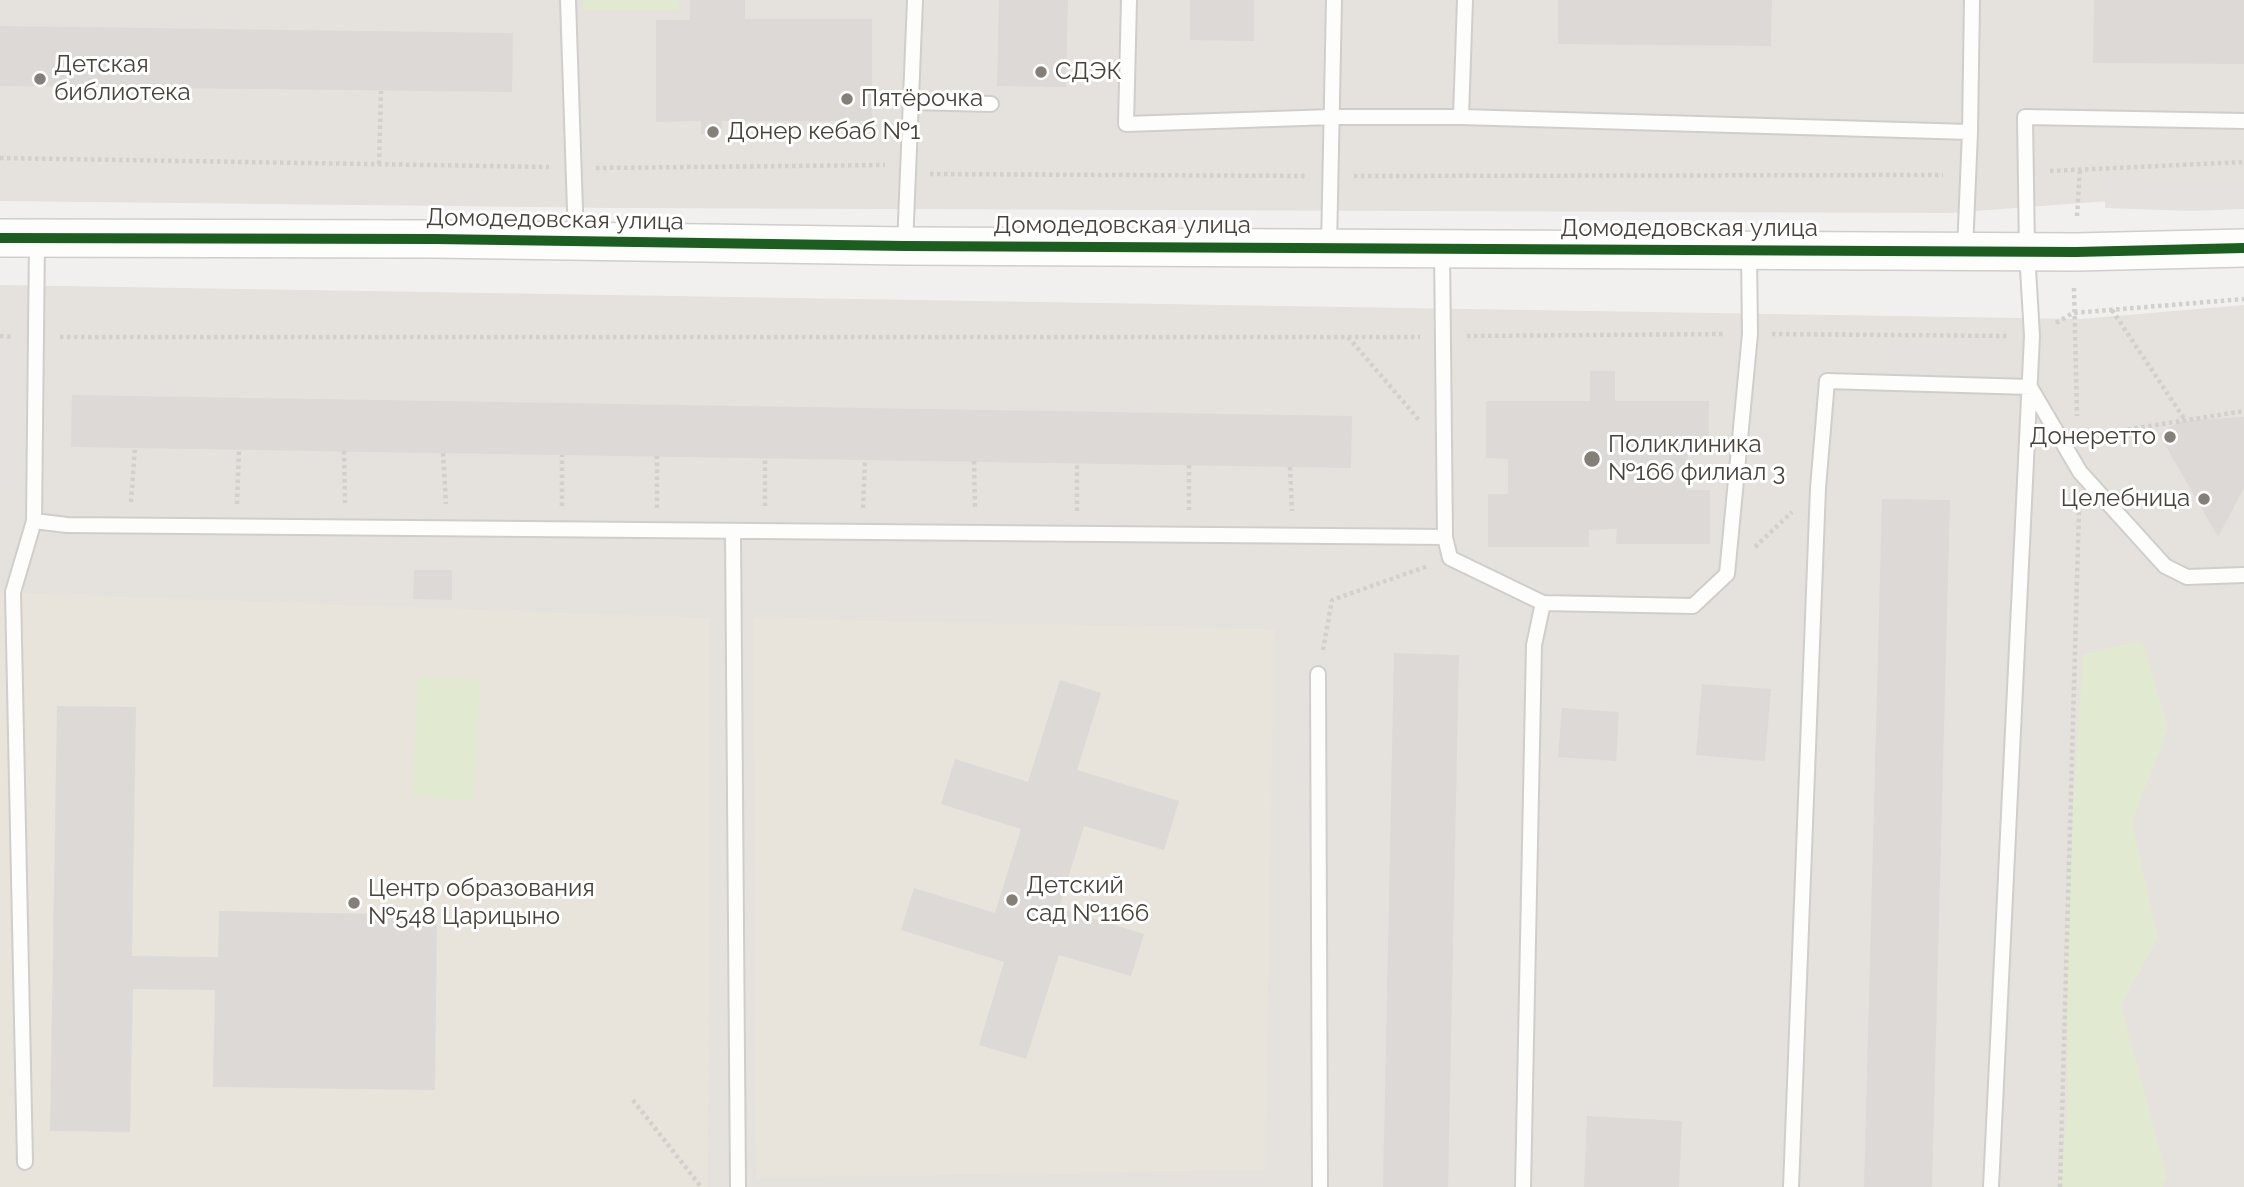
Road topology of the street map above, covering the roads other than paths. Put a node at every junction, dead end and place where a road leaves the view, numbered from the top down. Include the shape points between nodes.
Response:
1 (568, 0) edge
2 (915, 0) edge
3 (1129, 0) edge
4 (1334, 0) edge
5 (1465, 0) edge
6 (1972, 0) edge
7 (911, 102) junction
8 (991, 104) dead end
9 (1332, 117) junction
10 (1461, 117) junction
11 (2244, 121) edge
12 (1970, 132) junction
13 (0, 238) edge
14 (37, 238) junction
15 (576, 241) junction
16 (905, 246) junction
17 (1329, 247) junction
18 (1442, 248) junction
19 (2244, 248) edge
20 (1749, 250) junction
21 (1965, 251) junction
22 (2027, 252) junction
23 (2030, 387) junction
24 (34, 521) junction
25 (733, 532) junction
26 (1445, 537) junction
27 (2244, 575) edge
28 (1543, 603) junction
29 (1318, 674) road end
30 (25, 1162) dead end
31 (738, 1187) edge
32 (1320, 1187) edge
33 (1523, 1187) edge
34 (1791, 1187) edge
35 (1992, 1187) edge

1 - 15 lane
2 - 7 lane
3 - 9 lane via 1126,124
4 - 9 lane
5 - 10 lane
6 - 12 lane
7 - 8 lane
7 - 16 lane
9 - 10 lane
9 - 17 lane
10 - 12 lane
11 - 22 lane via 2025,117
12 - 21 lane
13 - 14 street, Домодедовская улица
14 - 15 street, Домодедовская улица
14 - 24 lane
15 - 16 street, Домодедовская улица
16 - 17 street, Домодедовская улица
17 - 18 street, Домодедовская улица
18 - 20 street, Домодедовская улица
18 - 26 lane
19 - 22 street, Домодедовская улица
20 - 21 street, Домодедовская улица
20 - 28 lane via 1750,334 1727,573 1693,607
21 - 22 street, Домодедовская улица
22 - 23 lane
23 - 27 lane via 2080,472 2165,566 2187,578
23 - 34 lane via 1827,381 1818,488
23 - 35 lane
24 - 25 lane via 129,526
24 - 30 lane via 13,592
25 - 26 lane
25 - 31 lane
26 - 28 lane via 1450,558
28 - 33 lane via 1534,645
29 - 32 lane

